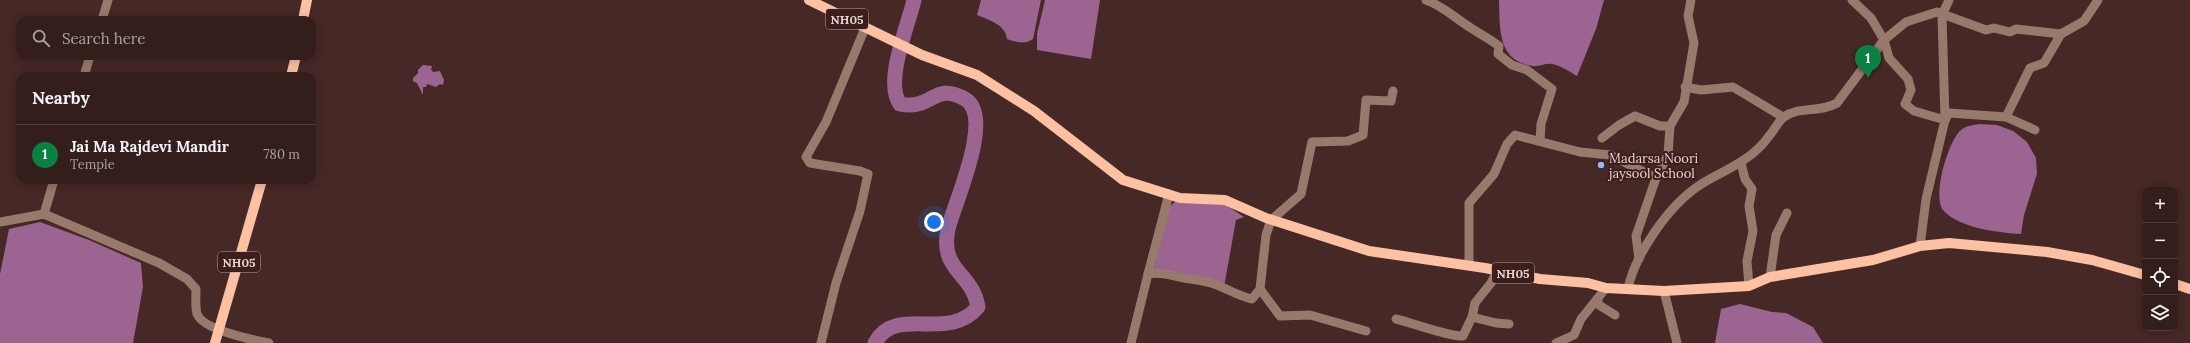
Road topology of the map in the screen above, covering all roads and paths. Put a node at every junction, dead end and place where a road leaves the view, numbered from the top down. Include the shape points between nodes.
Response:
1 (108, 0) edge
2 (307, 0) edge
3 (809, 0) edge
4 (1426, 0) edge
5 (1691, 0) edge
6 (1852, 0) edge
7 (1949, 0) edge
8 (2098, 0) edge
9 (1942, 15) junction
10 (103, 16) edge
11 (304, 16) edge
12 (866, 28) junction
13 (2061, 34) junction
14 (1884, 40) junction
15 (89, 60) edge
16 (295, 60) edge
17 (85, 72) edge
18 (293, 72) edge
19 (1686, 87) junction
20 (1393, 91) dead end
21 (1783, 117) junction
22 (2006, 117) junction
23 (1945, 120) junction
24 (1670, 126) junction
25 (2035, 130) dead end
26 (1602, 138) dead end
27 (1540, 141) junction
28 (1741, 163) junction
29 (1656, 178) junction
30 (53, 184) edge
31 (261, 184) edge
32 (1169, 194) junction
33 (1787, 213) dead end
34 (44, 214) junction
35 (1271, 220) junction
36 (0, 222) edge
37 (1920, 246) junction
38 (1639, 259) junction
39 (1469, 265) junction
40 (1498, 270) junction
41 (1148, 274) junction
42 (2142, 274) edge
43 (1770, 277) junction
44 (2178, 285) edge
45 (1749, 286) junction
46 (1606, 288) junction
47 (1628, 288) junction
48 (1260, 289) junction
49 (2190, 289) edge
50 (1664, 291) junction
51 (1597, 299) junction
52 (1615, 315) dead end
53 (1472, 316) junction
54 (1396, 319) dead end
55 (1509, 324) dead end
56 (219, 329) junction
57 (1366, 331) dead end
58 (215, 343) edge
59 (269, 343) edge
60 (821, 343) edge
61 (1131, 343) edge
62 (1556, 343) edge
63 (1677, 343) edge

1 - 10 street
2 - 11 main road
3 - 12 main road, NH05
4 - 27 street via 1438,4 1486,36 1499,46 1498,54 1512,65 1527,70 1552,89 1541,124
5 - 19 street via 1688,16 1694,43
6 - 14 street via 1871,18
7 - 9 street
8 - 13 street via 2084,21
9 - 13 street via 1986,30 1994,28 2010,32 2016,29
9 - 14 street via 1937,12 1906,22
9 - 23 street
12 - 32 main road, NH05 via 922,55 977,75 1034,111 1123,180
12 - 60 street via 826,122 806,157 810,163 868,174 860,211 836,284
13 - 22 street via 2044,63 2030,68
14 - 21 street via 1836,104
14 - 23 street via 1889,58 1908,79 1912,90 1905,104 1914,111
15 - 17 street
16 - 18 main road
19 - 21 street via 1701,90 1733,87
19 - 24 street via 1684,102
20 - 35 street via 1391,101 1366,100 1363,135 1348,141 1312,142 1301,194
21 - 28 street via 1769,137
22 - 23 street via 1949,113
22 - 25 street
23 - 37 street via 1926,199
24 - 26 street via 1660,126 1635,116
24 - 29 street via 1668,155
27 - 29 street via 1580,152 1610,155
27 - 39 street via 1515,136 1507,144 1494,174 1469,203
28 - 38 street via 1682,198
28 - 45 street via 1745,179 1752,189 1749,206 1753,231 1747,261
29 - 38 street via 1636,236
30 - 34 street
31 - 56 main road, NH05
32 - 35 main road, NH05 via 1180,198 1225,200
32 - 41 street
33 - 43 street via 1776,235
34 - 36 street
34 - 56 street via 159,262 187,279 196,289 197,313 200,319
35 - 39 main road, NH05 via 1368,251
35 - 48 street via 1266,235
37 - 42 main road, NH05 via 1949,243 2047,252 2092,260
37 - 43 main road, NH05 via 1873,260
38 - 47 street
39 - 40 main road, NH05
40 - 46 main road, NH05
40 - 53 street via 1491,284 1475,303
41 - 48 street via 1157,272 1195,278 1216,284 1240,297 1252,298
41 - 61 street
43 - 45 main road, NH05
44 - 49 main road
45 - 50 main road, NH05
46 - 47 main road, NH05
46 - 51 street
47 - 50 main road, NH05
48 - 57 street via 1280,316 1310,315
50 - 63 street
51 - 52 street via 1599,305
51 - 62 street via 1580,319 1574,334
53 - 54 street via 1463,336
53 - 55 street
56 - 58 main road, NH05
56 - 59 street via 229,334

